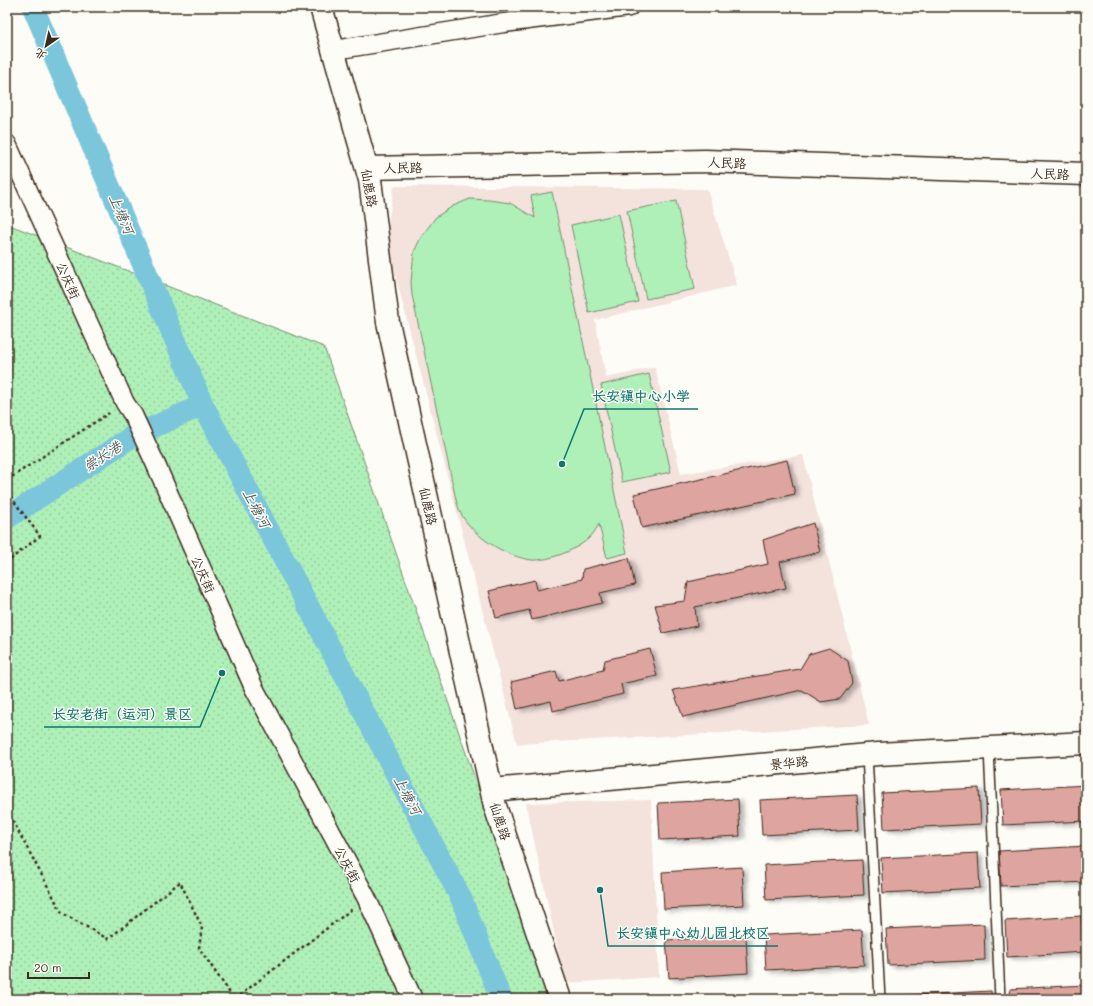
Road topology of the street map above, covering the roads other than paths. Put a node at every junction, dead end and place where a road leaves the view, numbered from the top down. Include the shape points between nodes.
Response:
1 (322, 7) edge
2 (629, 7) edge
3 (334, 50) junction
4 (7, 144) edge
5 (367, 168) junction
6 (1086, 174) edge
7 (1086, 743) edge
8 (989, 748) junction
9 (867, 755) junction
10 (492, 790) junction
11 (413, 999) edge
12 (560, 999) edge
13 (880, 999) edge
14 (1000, 999) edge

1 - 3 street, 仙鹿路
2 - 3 street via 504,23
3 - 5 street, 仙鹿路
4 - 11 street, 公庆街 via 156,465 254,688 366,898
5 - 6 street, 人民路 via 705,161
5 - 10 street, 仙鹿路 via 388,322
7 - 8 street, 景华路
8 - 9 street, 景华路
8 - 14 lane
9 - 10 street, 景华路
9 - 13 lane
10 - 12 street, 仙鹿路

